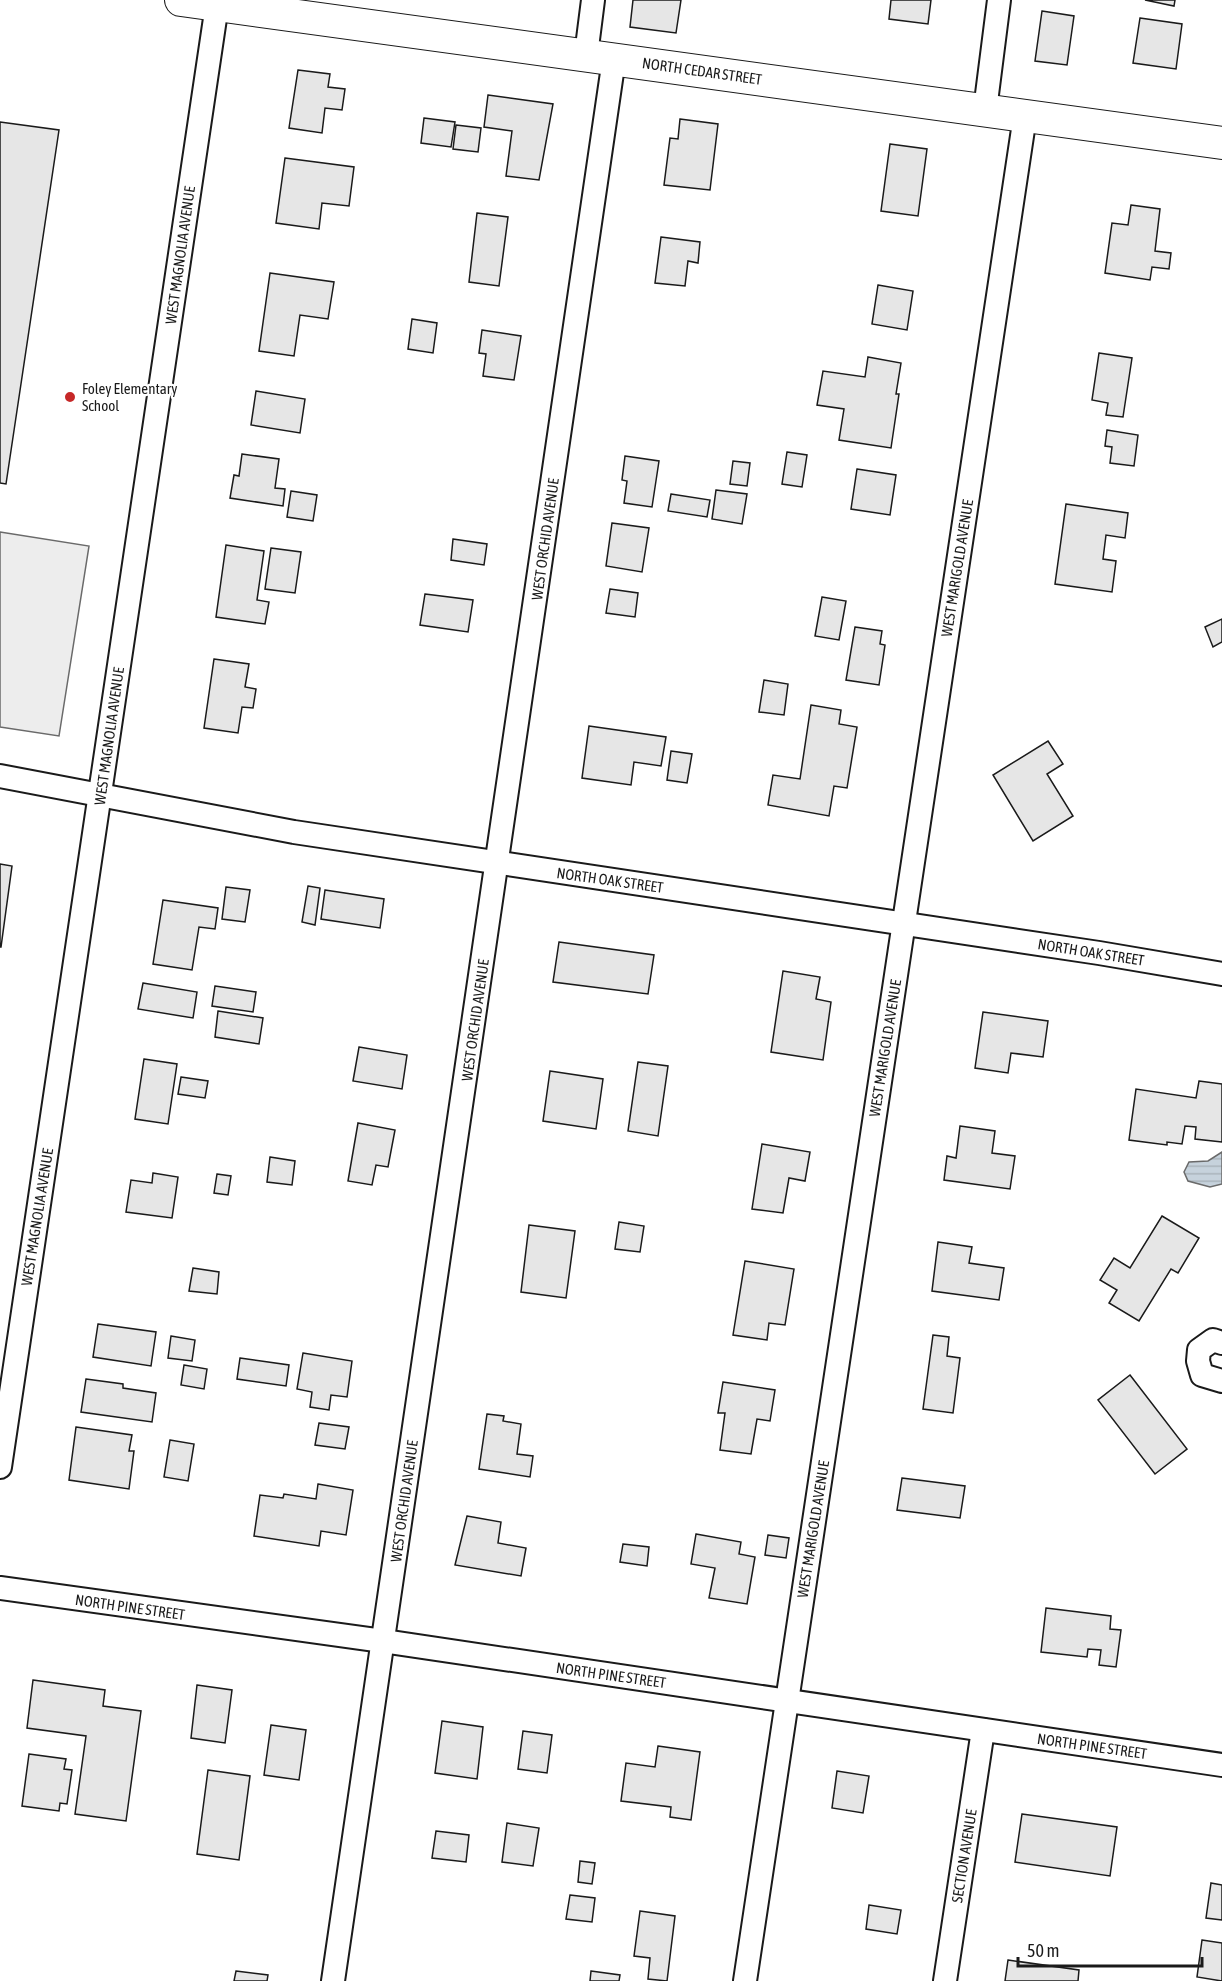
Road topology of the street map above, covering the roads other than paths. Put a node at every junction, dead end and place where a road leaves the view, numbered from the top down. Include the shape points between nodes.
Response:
1 (181, 0) edge
2 (593, 0) edge
3 (999, 0) edge
4 (217, 5) junction
5 (600, 57) junction
6 (985, 110) junction
7 (1025, 116) junction
8 (1222, 143) edge
9 (0, 776) edge
10 (101, 795) junction
11 (499, 863) junction
12 (904, 924) junction
13 (1222, 974) edge
14 (1222, 1343) edge
15 (1222, 1381) edge
16 (0, 1467) edge
17 (0, 1588) edge
18 (383, 1641) junction
19 (787, 1701) junction
20 (983, 1730) junction
21 (1222, 1765) edge
22 (333, 1981) edge
23 (745, 1981) edge
24 (945, 1981) edge

1 - 4 street, NORTH CEDAR STREET
2 - 5 street, WEST ORCHID AVENUE
3 - 6 street
4 - 5 street, NORTH CEDAR STREET
4 - 10 street, WEST MAGNOLIA AVENUE
5 - 6 street, NORTH CEDAR STREET
5 - 11 street, WEST ORCHID AVENUE
6 - 7 street, NORTH CEDAR STREET
7 - 8 street, NORTH CEDAR STREET
7 - 12 street, WEST MARIGOLD AVENUE
9 - 10 street, NORTH OAK STREET
10 - 11 street, NORTH OAK STREET via 294,832
10 - 16 street, WEST MAGNOLIA AVENUE
11 - 12 street, NORTH OAK STREET
11 - 18 street, WEST ORCHID AVENUE
12 - 13 street, NORTH OAK STREET
12 - 19 street, WEST MARIGOLD AVENUE
14 - 15 street via 1213,1341 1199,1350 1197,1360 1202,1375
17 - 18 street, NORTH PINE STREET
18 - 19 street, NORTH PINE STREET
18 - 22 street, WEST ORCHID AVENUE
19 - 20 street, NORTH PINE STREET
19 - 23 street, WEST MARIGOLD AVENUE
20 - 21 street, NORTH PINE STREET
20 - 24 street, SECTION AVENUE

